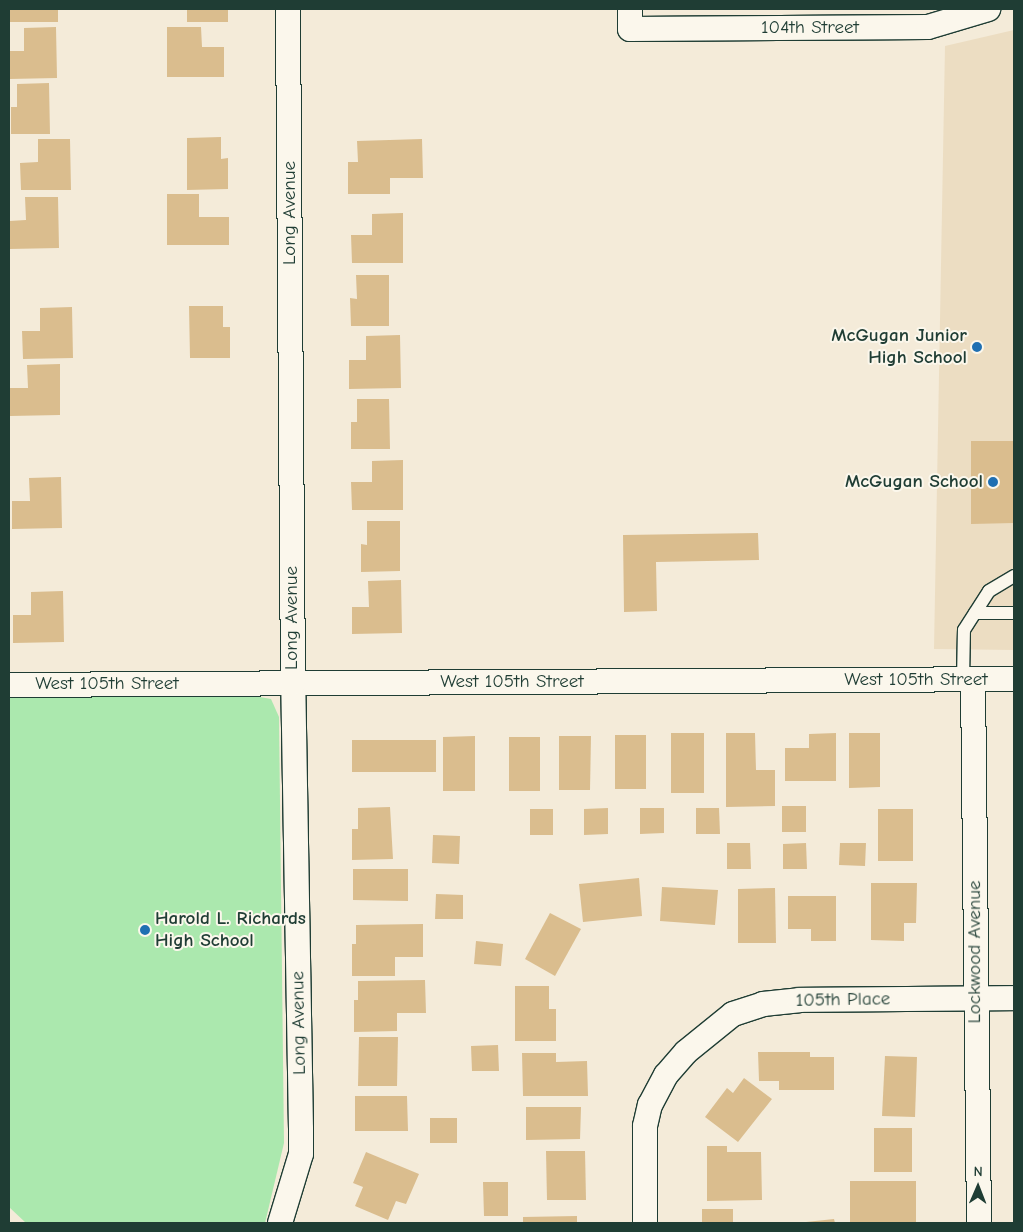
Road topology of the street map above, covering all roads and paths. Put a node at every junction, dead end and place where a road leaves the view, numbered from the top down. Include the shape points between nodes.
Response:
1 (288, 9) edge
2 (976, 10) edge
3 (630, 19) edge
4 (1014, 576) edge
5 (1014, 613) edge
6 (975, 614) junction
7 (968, 680) junction
8 (1014, 680) edge
9 (292, 683) junction
10 (9, 685) edge
11 (975, 998) junction
12 (1014, 998) edge
13 (280, 1223) edge
14 (645, 1223) edge
15 (979, 1223) edge

1 - 9 street, Long Avenue
2 - 3 street, 104th Street via 928,27
4 - 6 lane via 989,591
5 - 6 lane
6 - 7 lane via 964,630
7 - 8 street, West 105th Street
7 - 9 street, West 105th Street
7 - 11 street, Lockwood Avenue
9 - 10 street, West 105th Street
9 - 13 street, Long Avenue via 301,1154
11 - 12 street, 105th Place
11 - 14 street, 105th Place via 799,1000 763,1004 733,1014 686,1052 662,1082 650,1105 645,1126
11 - 15 street, Lockwood Avenue

